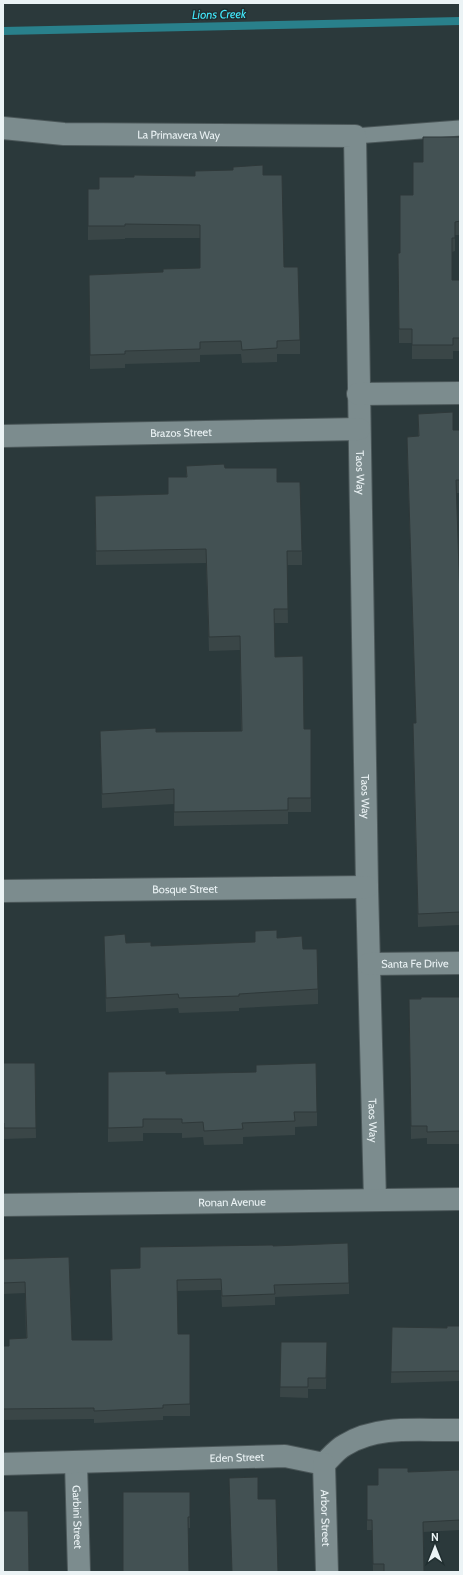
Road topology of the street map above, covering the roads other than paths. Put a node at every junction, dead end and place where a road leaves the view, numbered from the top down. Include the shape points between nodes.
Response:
1 (3, 128) edge
2 (460, 128) edge
3 (355, 136) junction
4 (460, 392) edge
5 (358, 394) junction
6 (359, 429) junction
7 (3, 436) edge
8 (367, 887) junction
9 (3, 891) edge
10 (460, 963) edge
11 (369, 964) junction
12 (460, 1199) edge
13 (375, 1200) junction
14 (3, 1205) edge
15 (460, 1430) edge
16 (76, 1463) junction
17 (3, 1464) edge
18 (324, 1464) junction
19 (79, 1572) edge
20 (327, 1572) edge

1 - 3 street, La Primavera Way via 64,134
2 - 3 lane
3 - 5 street, Taos Way
4 - 5 street
5 - 6 street, Taos Way
6 - 7 street, Brazos Street
6 - 8 street, Taos Way
8 - 9 street, Bosque Street
8 - 11 street, Taos Way
10 - 11 street, Santa Fe Drive
11 - 13 street, Taos Way
12 - 13 street, Ronan Avenue
13 - 14 street, Ronan Avenue
15 - 18 street via 388,1431 366,1434 344,1445
16 - 17 street, Eden Street
16 - 18 street, Eden Street via 285,1456
16 - 19 street, Garbini Street
18 - 20 street, Arbor Street

